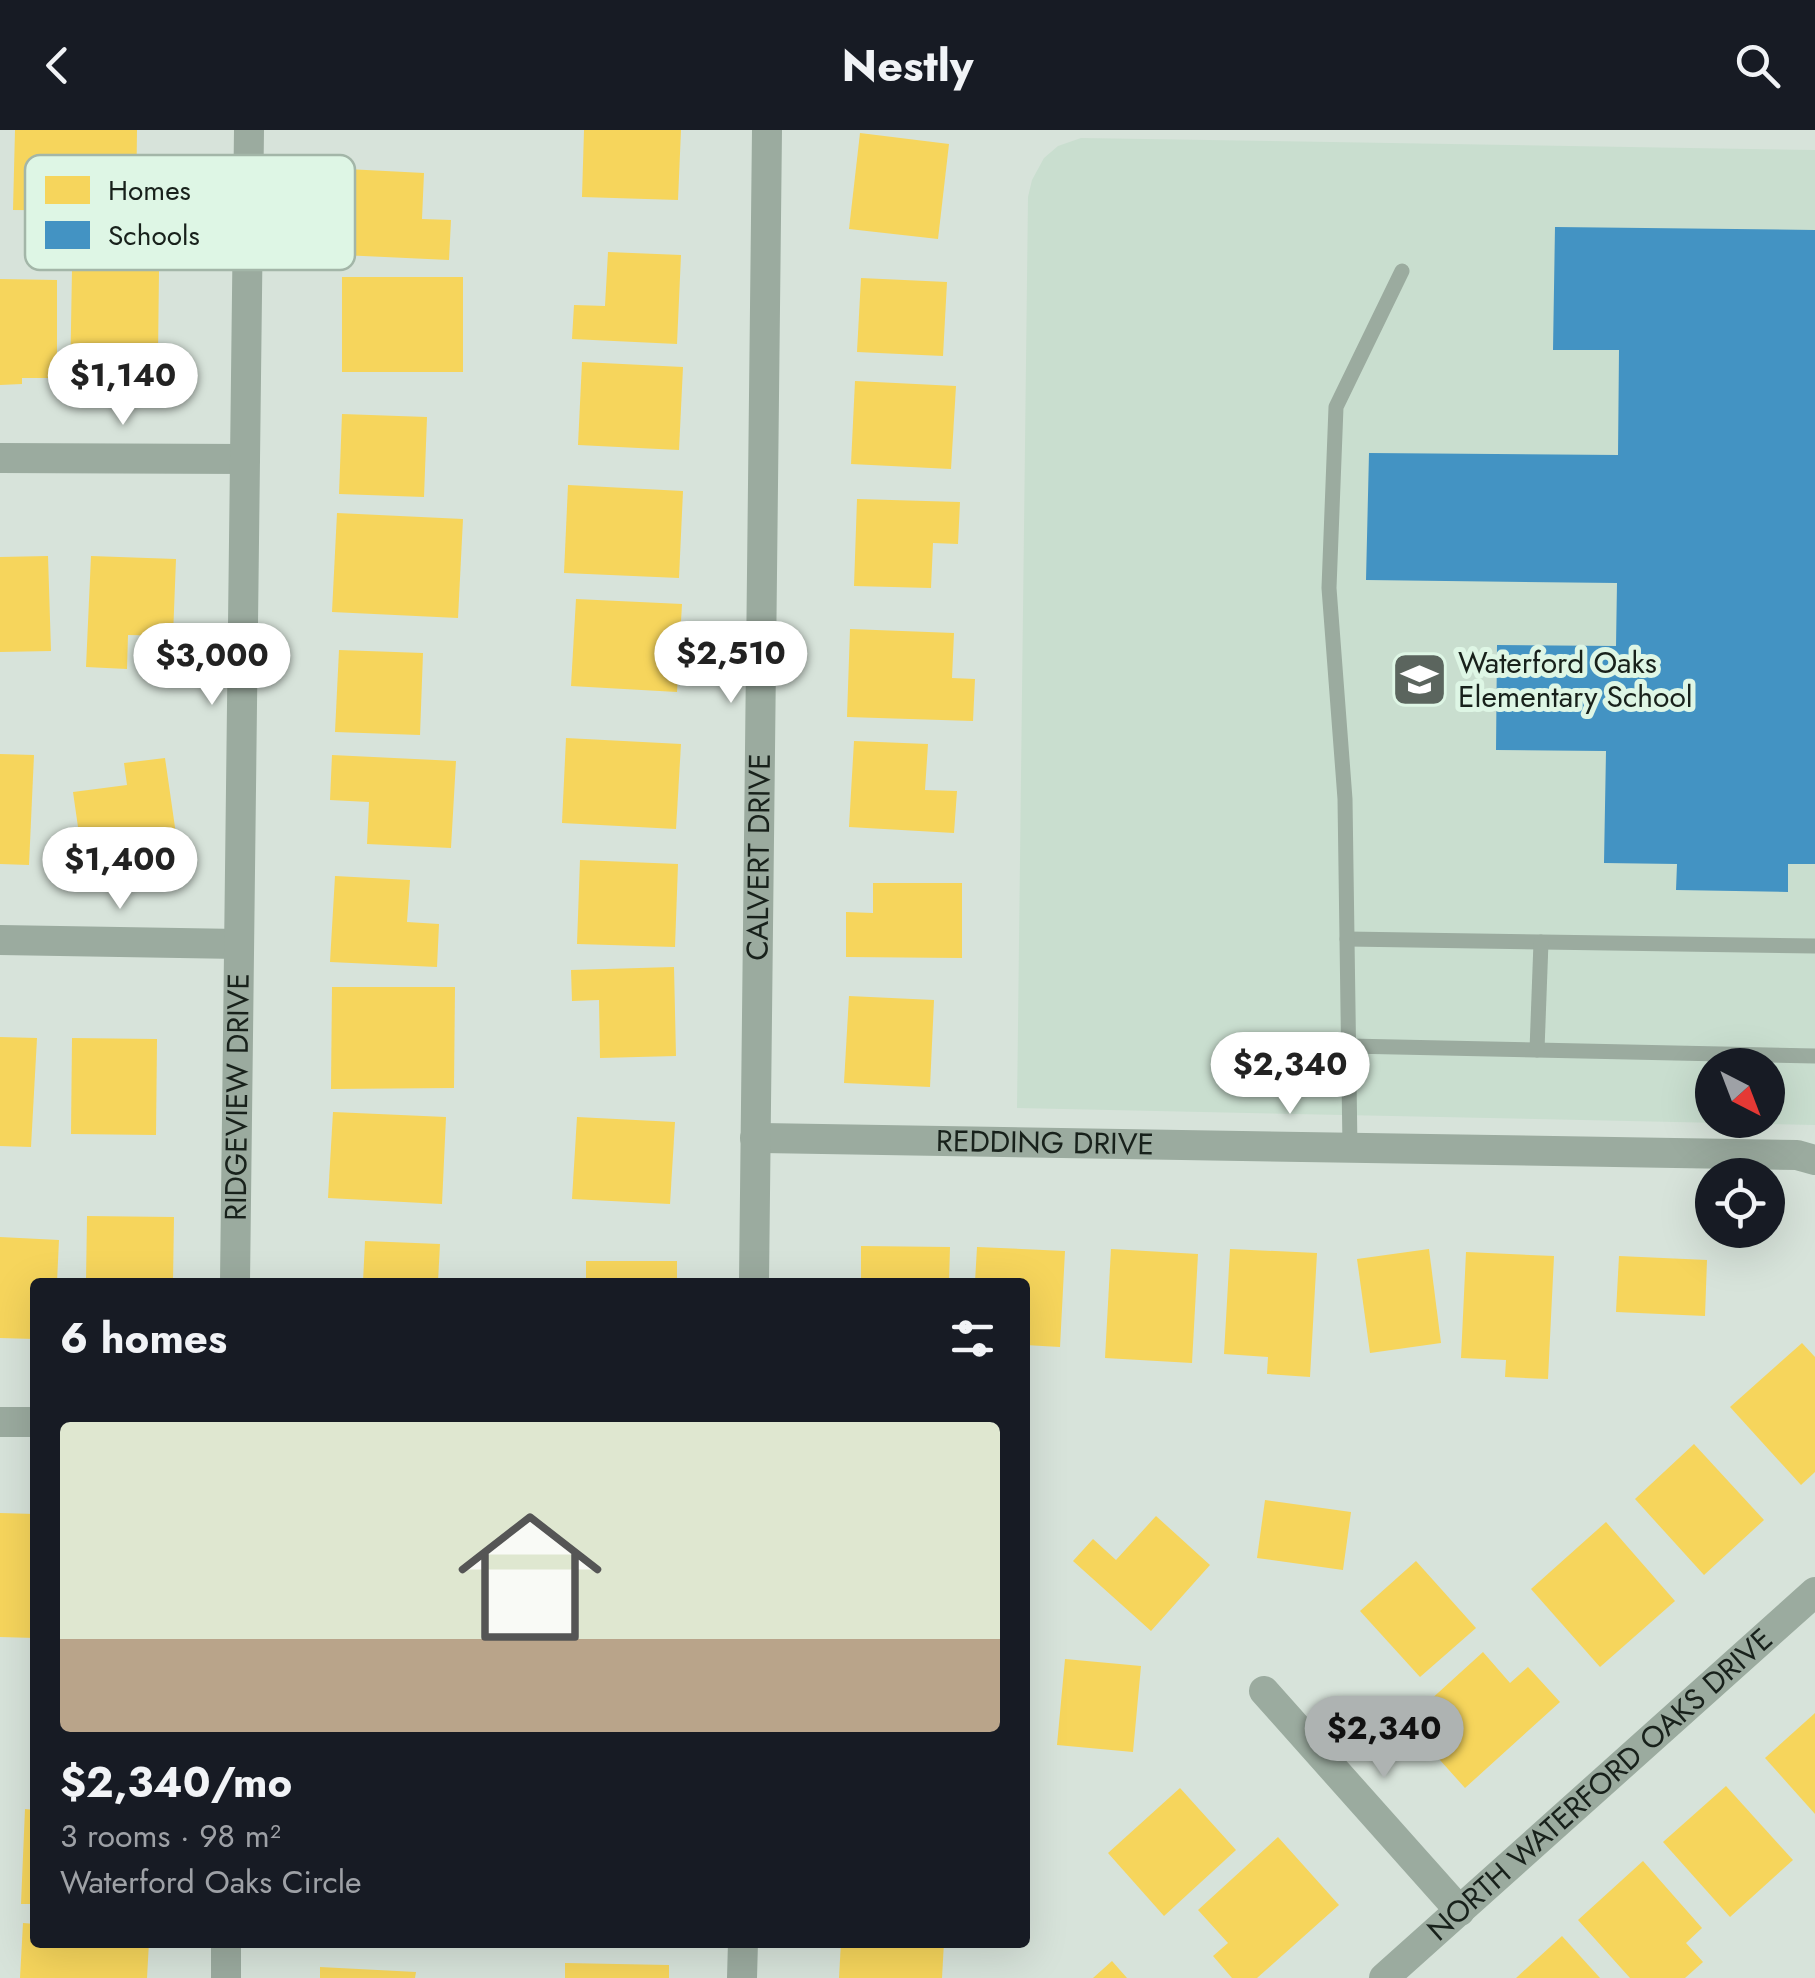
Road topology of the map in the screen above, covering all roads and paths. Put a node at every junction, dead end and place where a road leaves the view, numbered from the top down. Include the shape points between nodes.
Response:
1 (249, 130) edge
2 (768, 130) edge
3 (249, 155) edge
4 (247, 270) edge
5 (1402, 272) dead end
6 (0, 458) edge
7 (245, 459) junction
8 (0, 940) edge
9 (1347, 940) junction
10 (1541, 942) junction
11 (239, 944) junction
12 (1815, 946) edge
13 (1349, 1046) junction
14 (1538, 1050) junction
15 (1815, 1056) edge
16 (756, 1138) junction
17 (1350, 1148) junction
18 (1815, 1160) edge
19 (235, 1278) edge
20 (754, 1278) edge
21 (0, 1422) edge
22 (30, 1422) edge
23 (1815, 1592) edge
24 (1264, 1691) dead end
25 (1460, 1911) junction
26 (226, 1948) edge
27 (742, 1948) edge
28 (226, 1978) edge
29 (742, 1978) edge
30 (1384, 1978) edge

1 - 3 street, RIDGEVIEW DRIVE
2 - 16 street, CALVERT DRIVE
4 - 7 street, RIDGEVIEW DRIVE
5 - 9 lane via 1336,407 1329,588 1345,799
6 - 7 street
7 - 11 street, RIDGEVIEW DRIVE
8 - 11 street
9 - 10 lane
9 - 13 lane
10 - 12 lane
10 - 14 lane
11 - 19 street, RIDGEVIEW DRIVE
13 - 14 lane
13 - 17 lane
14 - 15 lane
16 - 17 street, REDDING DRIVE
16 - 20 street, CALVERT DRIVE
17 - 18 street, REDDING DRIVE
21 - 22 street
23 - 25 street, NORTH WATERFORD OAKS DRIVE
24 - 25 street
25 - 30 street, NORTH WATERFORD OAKS DRIVE
26 - 28 street
27 - 29 street

